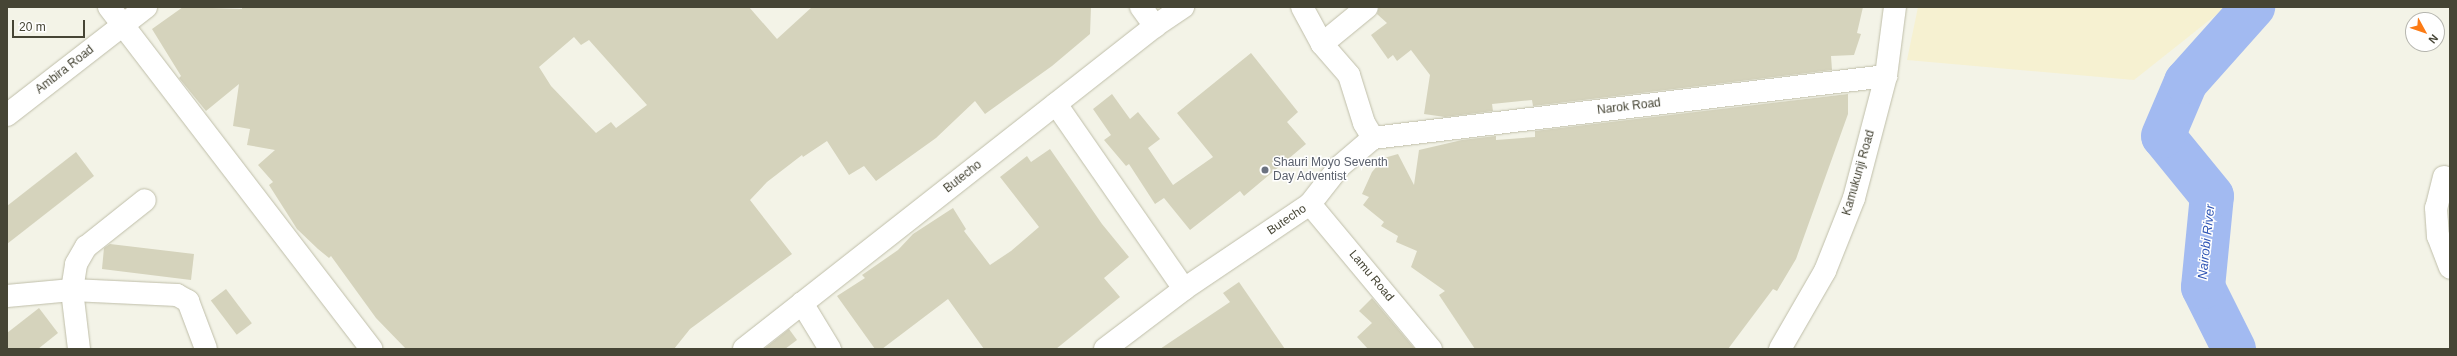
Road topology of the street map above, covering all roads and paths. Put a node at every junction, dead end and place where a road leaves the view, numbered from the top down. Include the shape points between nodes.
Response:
1 (109, 7) edge
2 (146, 7) edge
3 (1141, 7) edge
4 (1183, 7) edge
5 (1302, 7) edge
6 (1367, 7) edge
7 (1895, 7) edge
8 (122, 25) junction
9 (1155, 26) junction
10 (1322, 44) junction
11 (1886, 76) junction
12 (1056, 104) junction
13 (7, 115) edge
14 (1373, 138) junction
15 (2444, 177) dead end
16 (145, 200) dead end
17 (1310, 204) junction
18 (2450, 268) edge
19 (1184, 289) junction
20 (72, 290) junction
21 (7, 296) edge
22 (802, 302) junction
23 (79, 349) edge
24 (206, 349) edge
25 (371, 349) edge
26 (744, 349) edge
27 (830, 349) edge
28 (1105, 349) edge
29 (1431, 349) edge
30 (1780, 349) edge

1 - 8 street
2 - 8 street, Ambira Road
3 - 9 street
4 - 9 street, Butecho
5 - 10 street
6 - 10 street
7 - 11 street, Kamukunji Road
8 - 13 street, Ambira Road
8 - 25 street
9 - 12 street, Butecho
10 - 14 street via 1349,75 1364,123
11 - 14 street, Narok Road
11 - 30 street, Kamukunji Road via 1854,198 1825,271
12 - 19 street
12 - 22 street, Butecho
14 - 17 street, Butecho via 1339,167
15 - 18 street via 2436,208 2438,229
16 - 20 street via 86,247 76,264
17 - 19 street, Butecho
17 - 29 street, Lamu Road
19 - 28 street, Butecho
20 - 21 street
20 - 23 street
20 - 24 street via 177,295 188,301
22 - 26 street, Butecho
22 - 27 street

